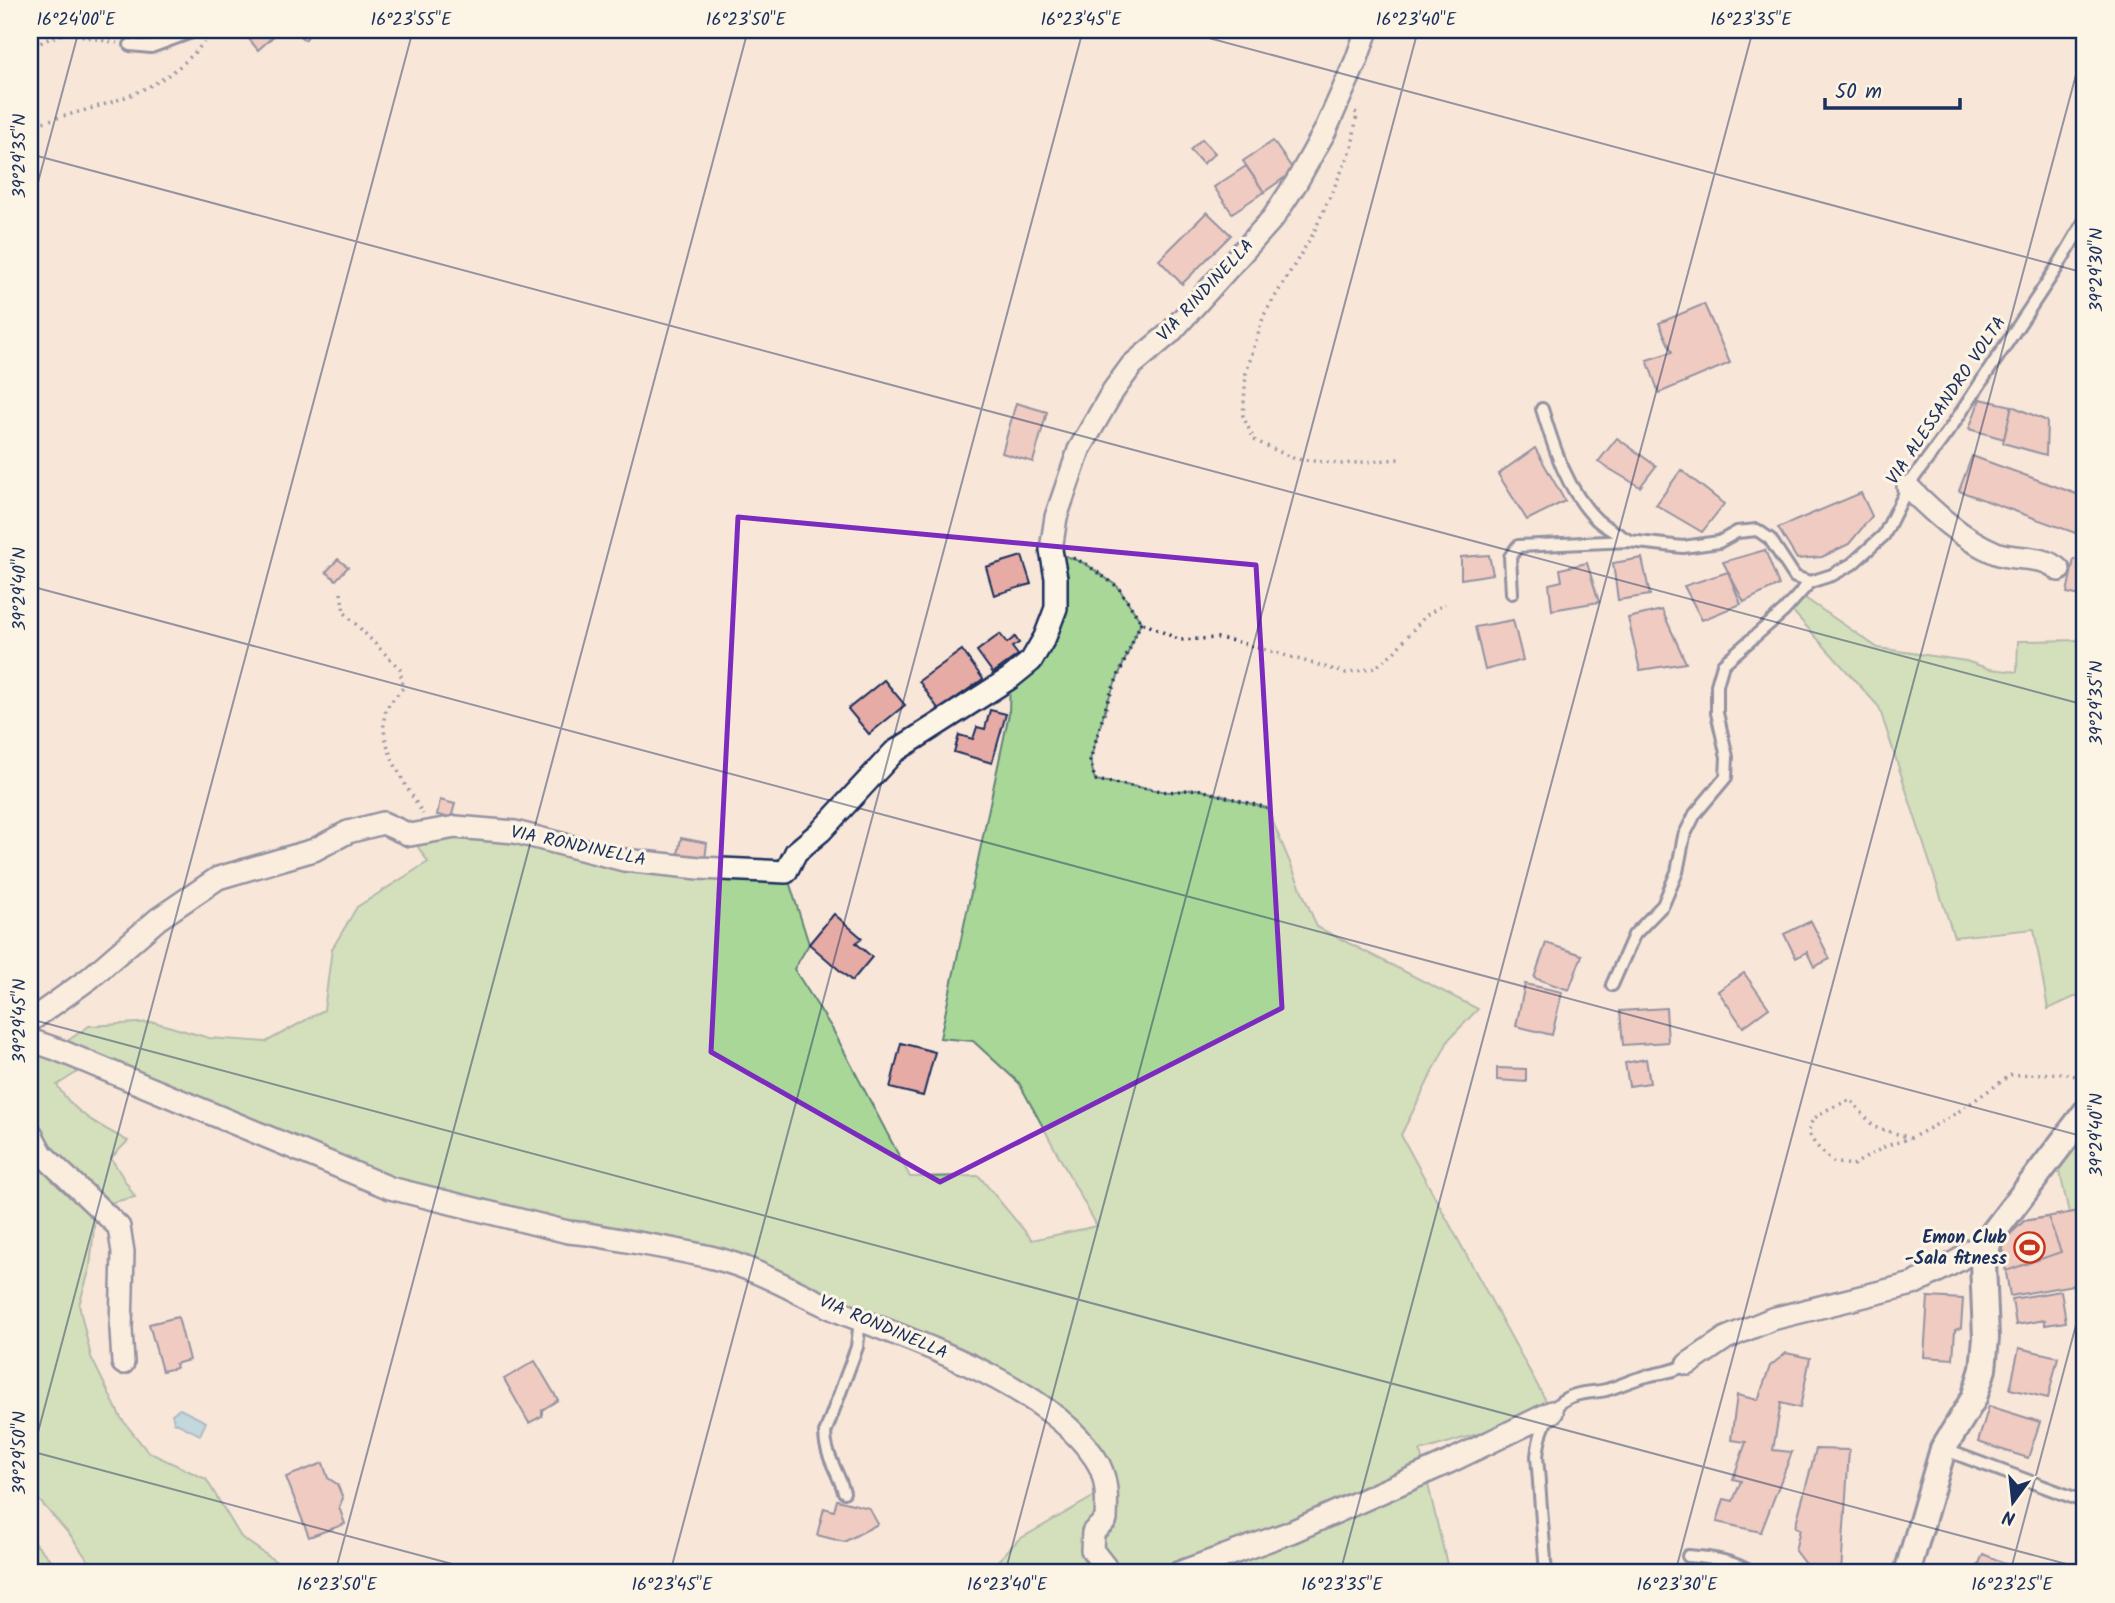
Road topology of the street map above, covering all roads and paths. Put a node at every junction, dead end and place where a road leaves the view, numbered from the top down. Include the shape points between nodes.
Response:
1 (70, 30) edge
2 (197, 30) edge
3 (1367, 30) edge
4 (205, 40) dead end
5 (130, 45) joint
6 (30, 52) edge
7 (1338, 102) junction
8 (30, 126) edge
9 (2085, 220) edge
10 (1542, 409) dead end
11 (1399, 459) dead end
12 (1908, 487) junction
13 (1629, 541) junction
14 (1051, 550) junction
15 (2059, 570) dead end
16 (1810, 582) junction
17 (341, 593) dead end
18 (1512, 593) dead end
19 (1445, 604) dead end
20 (1141, 622) junction
21 (1267, 808) dead end
22 (433, 831) junction
23 (1612, 985) dead end
24 (30, 1021) edge
25 (30, 1040) edge
26 (2085, 1078) edge
27 (2085, 1113) edge
28 (30, 1132) edge
29 (1911, 1138) junction
30 (1990, 1237) junction
31 (860, 1320) junction
32 (123, 1363) dead end
33 (1688, 1364) joint
34 (1552, 1412) junction
35 (1944, 1449) junction
36 (844, 1492) dead end
37 (2085, 1502) edge
38 (1688, 1556) dead end
39 (1110, 1573) edge
40 (1178, 1573) edge
41 (1546, 1573) edge
42 (1752, 1573) edge
43 (1907, 1573) edge

1 - 5 path
1 - 6 path
2 - 5 lane via 151,47
3 - 7 street, VIA RINDINELLA
4 - 8 path via 158,83 140,92
7 - 11 path via 1357,113 1352,148 1313,234 1264,315 1246,373 1243,416 1254,440 1295,459 1342,464
7 - 14 street, VIA RINDINELLA via 1273,218 1170,333 1132,365 1113,391 1079,450 1056,517
9 - 12 lane, VIA ALESSANDRO VOLTA via 2059,266
10 - 13 lane via 1554,449 1575,491 1598,520
12 - 15 street via 1958,532 1997,553 2050,562
12 - 16 lane, VIA ALESSANDRO VOLTA via 1884,535 1852,564
13 - 16 lane via 1683,547 1757,530 1770,539 1795,577
13 - 18 lane via 1518,546 1510,557
14 - 20 path via 1086,564 1118,587
14 - 22 street, VIA RONDINELLA via 1056,608 1031,661 894,752 796,852 786,872 624,860 515,832 456,827
16 - 23 lane via 1723,664 1717,713 1727,757 1726,777 1695,814 1663,905 1634,936
17 - 22 path via 344,612 400,669 403,688 386,710 385,731 395,766
19 - 20 path via 1425,615 1375,668 1346,673 1235,641 1180,640
20 - 21 path via 1108,700 1090,760 1096,780 1168,792 1197,789
22 - 24 street, VIA RONDINELLA via 410,835 383,823 348,832 314,850 218,878 158,919 90,978
25 - 31 street, VIA RONDINELLA via 390,1188 568,1232 714,1258 766,1274
26 - 29 path via 2062,1073 2011,1075
27 - 30 street
28 - 32 street via 42,1154 120,1227
29 - 29 path via 1853,1165 1833,1162 1810,1136 1810,1127 1823,1110 1851,1100 1874,1127
30 - 33 street via 1913,1284 1772,1320 1726,1338
30 - 35 street via 1983,1262 1983,1369 1974,1398
31 - 36 lane via 857,1347 825,1433 825,1447
31 - 39 street, VIA RONDINELLA via 979,1370 1073,1430 1097,1461 1107,1489 1106,1520 1093,1532 1092,1550
33 - 34 lane via 1604,1391 1577,1394
34 - 40 street via 1291,1532
34 - 41 lane via 1539,1437 1537,1456
35 - 37 lane
35 - 43 street
38 - 42 lane via 1740,1565

